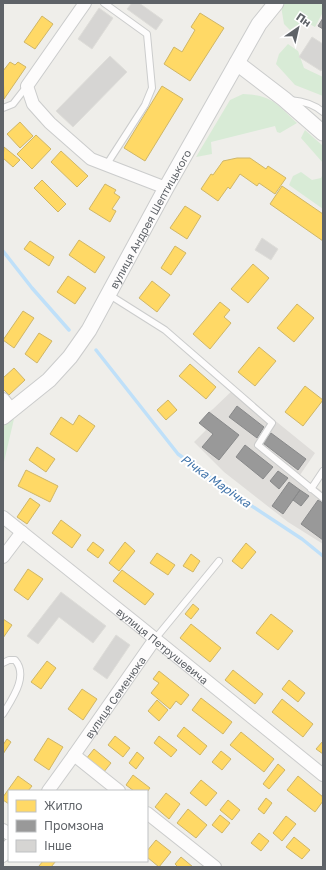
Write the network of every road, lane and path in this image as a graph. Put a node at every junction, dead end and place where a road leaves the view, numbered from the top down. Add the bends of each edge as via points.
1 (86, 3) edge
2 (104, 3) edge
3 (276, 3) edge
4 (238, 63) junction
5 (27, 86) junction
6 (284, 99) junction
7 (3, 108) edge
8 (323, 112) edge
9 (323, 133) edge
10 (107, 164) junction
11 (166, 188) junction
12 (108, 294) junction
13 (6, 408) edge
14 (323, 471) edge
15 (311, 489) junction
16 (323, 498) edge
17 (3, 517) edge
18 (22, 532) junction
19 (3, 558) edge
20 (219, 561) dead end
21 (155, 639) junction
22 (3, 663) edge
23 (3, 714) edge
24 (74, 755) junction
25 (323, 775) edge
26 (49, 790) edge
27 (118, 790) edge
28 (148, 814) edge
29 (8, 847) edge
30 (3, 856) edge
31 (215, 867) edge

1 - 5 street
2 - 10 lane via 147,34 152,88 146,105
3 - 4 street, вулиця Андрея Шептицького via 259,24
4 - 6 street
4 - 11 street, вулиця Андрея Шептицького
5 - 7 lane via 13,104
5 - 10 street via 33,104 50,123 91,159
6 - 8 lane via 316,106
6 - 9 street
10 - 11 street
11 - 12 street, вулиця Андрея Шептицького
12 - 13 street, вулиця Андрея Шептицького via 89,330 70,358 49,380
12 - 15 lane via 165,330 272,423 258,446
14 - 15 lane
15 - 16 lane
17 - 18 street, вулиця Петрушевича
18 - 19 street
18 - 21 street, вулиця Петрушевича
20 - 21 lane
21 - 24 street, вулиця Семенюка
21 - 25 street, вулиця Петрушевича
22 - 23 lane via 15,660 19,665 20,682
24 - 26 street, вулиця Семенюка
24 - 27 street
28 - 31 street
29 - 30 street

